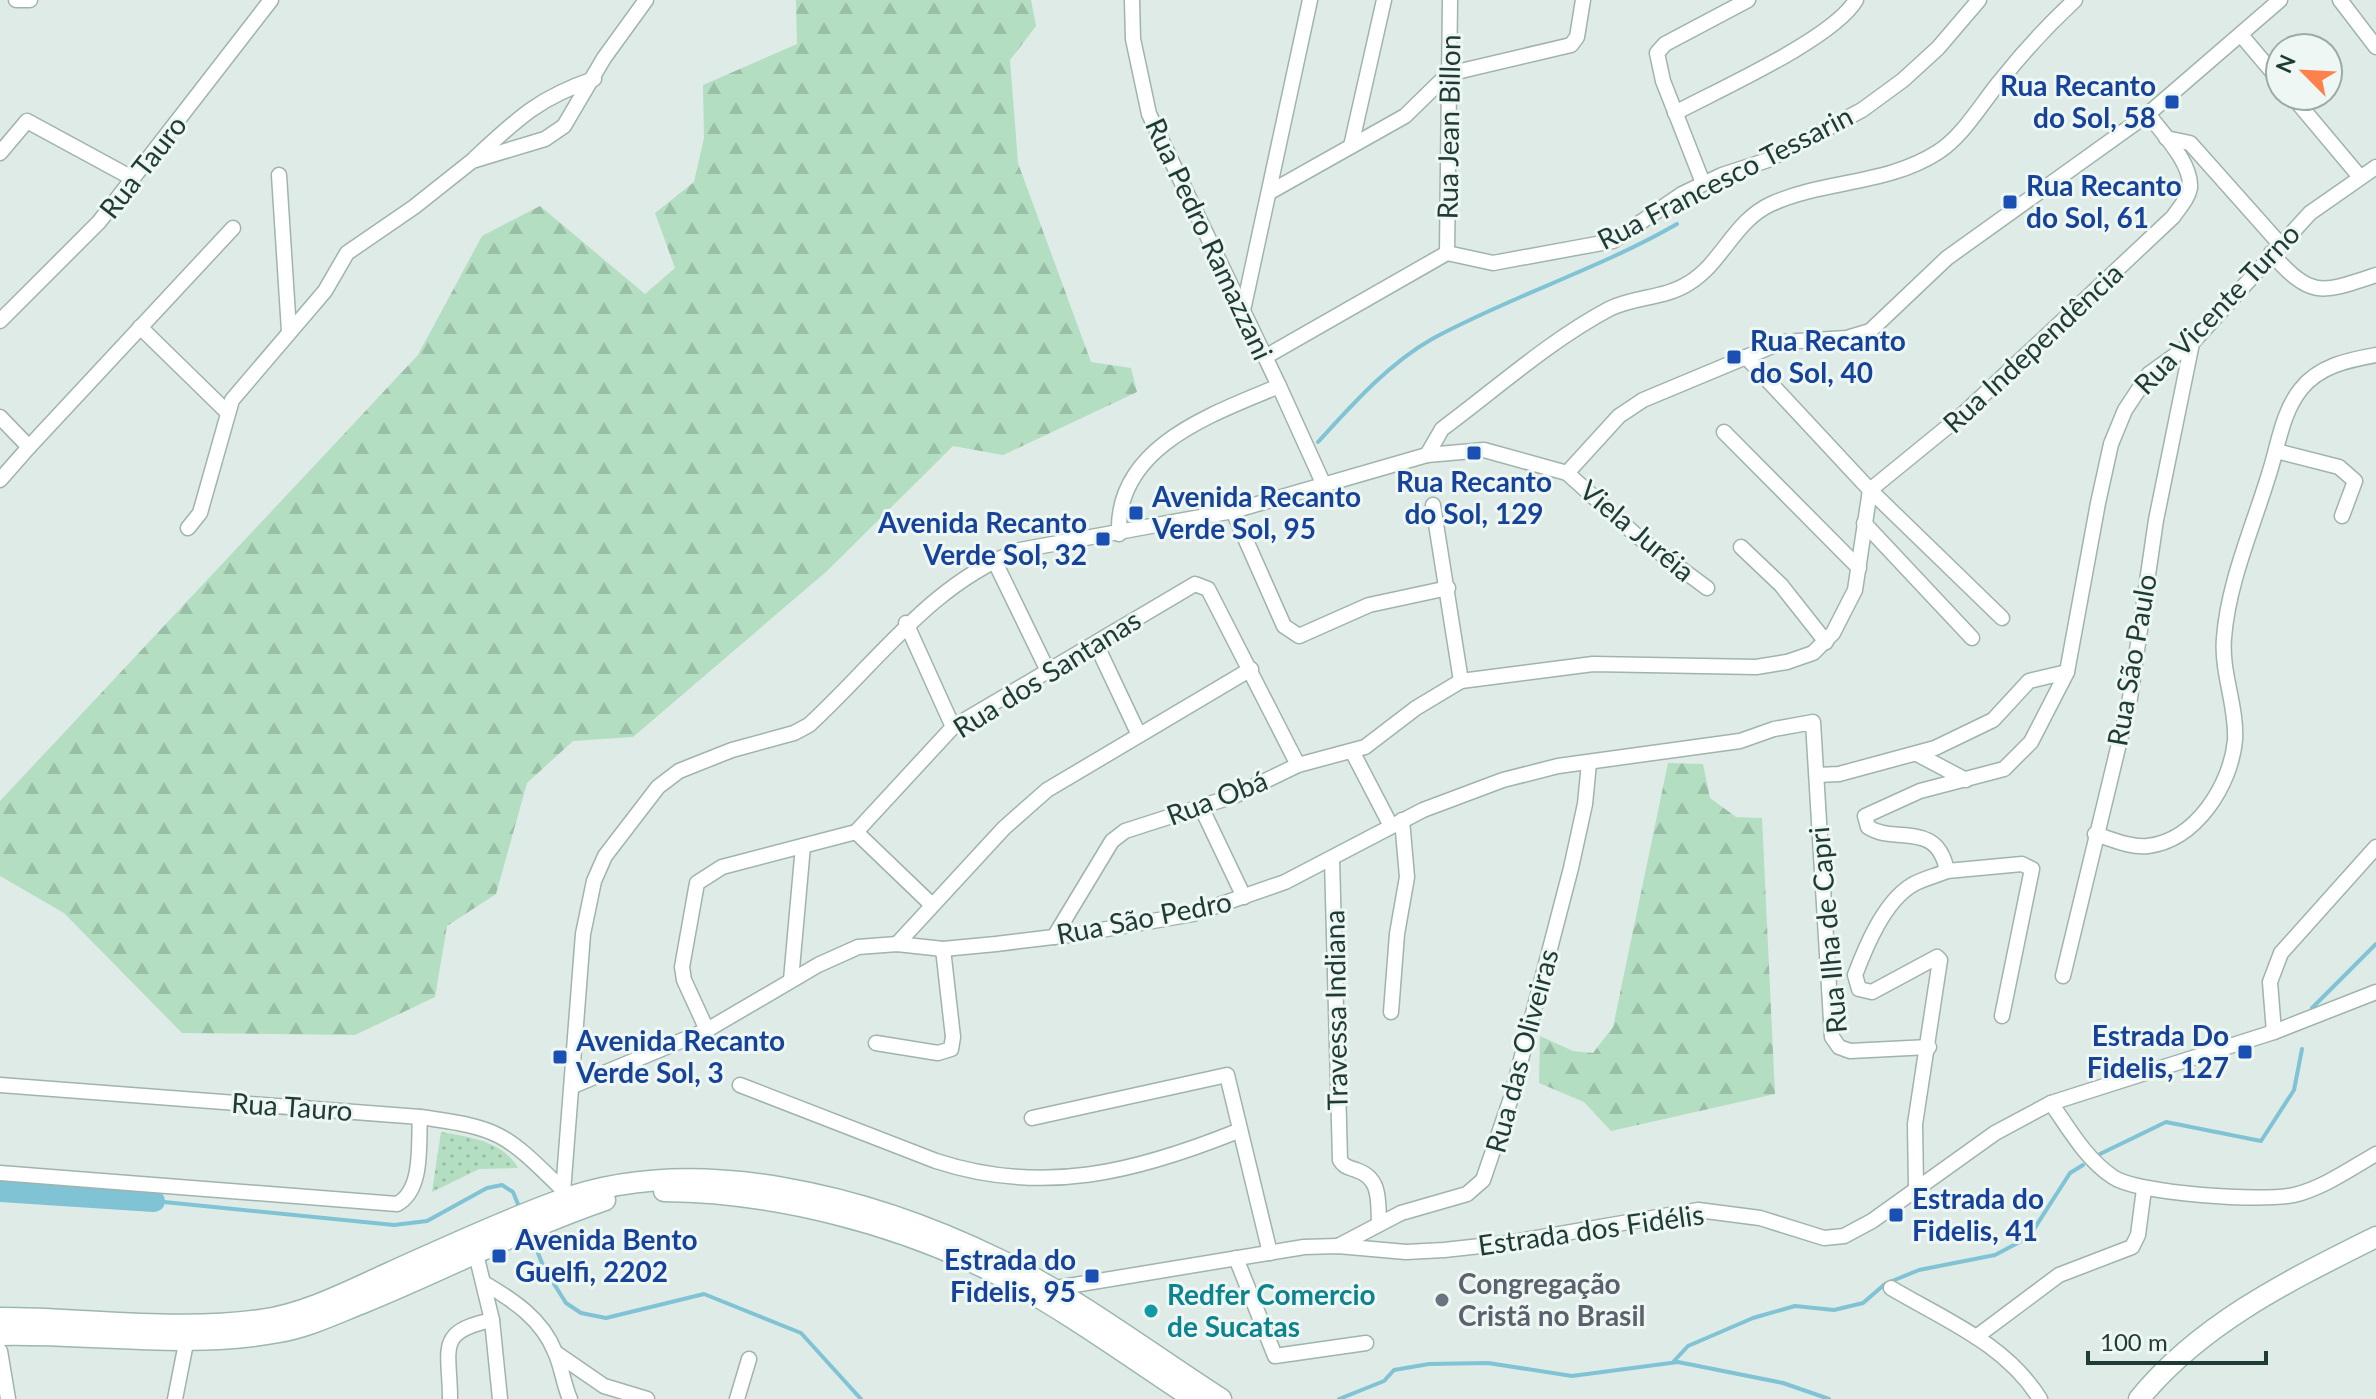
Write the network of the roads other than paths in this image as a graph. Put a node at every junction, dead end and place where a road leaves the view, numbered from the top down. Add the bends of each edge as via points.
1 (16, 0) edge
2 (30, 0) edge
3 (271, 0) edge
4 (646, 0) edge
5 (1131, 0) edge
6 (1310, 0) edge
7 (1384, 0) edge
8 (1450, 0) edge
9 (1583, 0) edge
10 (1748, 0) edge
11 (1856, 0) edge
12 (1979, 0) edge
13 (2075, 0) edge
14 (2280, 0) edge
15 (2340, 0) edge
16 (2241, 35) junction
17 (2376, 47) edge
18 (2264, 62) edge
19 (1448, 74) junction
20 (594, 79) junction
21 (2305, 112) edge
22 (1675, 113) junction
23 (2148, 114) junction
24 (2166, 138) junction
25 (1351, 146) junction
26 (0, 153) edge
27 (472, 161) junction
28 (2376, 167) edge
29 (279, 175) dead end
30 (2360, 177) junction
31 (132, 178) junction
32 (1703, 183) junction
33 (1270, 192) junction
34 (233, 228) dead end
35 (2275, 248) junction
36 (1447, 253) junction
37 (2376, 275) edge
38 (1244, 306) junction
39 (0, 321) edge
40 (140, 327) junction
41 (289, 331) junction
42 (2192, 343) junction
43 (2372, 355) edge
44 (1265, 357) junction
45 (1746, 357) junction
46 (1279, 386) junction
47 (227, 412) junction
48 (0, 417) edge
49 (1724, 432) dead end
50 (29, 447) junction
51 (2276, 451) junction
52 (1427, 455) junction
53 (1567, 473) junction
54 (0, 480) edge
55 (1323, 483) junction
56 (1870, 490) junction
57 (1433, 505) dead end
58 (1233, 511) junction
59 (2342, 516) dead end
60 (1864, 523) junction
61 (188, 528) dead end
62 (1119, 534) junction
63 (1741, 547) dead end
64 (994, 560) junction
65 (1859, 568) junction
66 (1448, 588) junction
67 (1707, 588) dead end
68 (2002, 618) dead end
69 (906, 623) junction
70 (1972, 638) dead end
71 (1826, 642) junction
72 (1096, 644) junction
73 (1047, 669) junction
74 (1251, 669) junction
75 (2067, 672) junction
76 (1461, 681) junction
77 (1813, 722) joint
78 (953, 727) junction
79 (1139, 735) junction
80 (1353, 753) junction
81 (1917, 754) junction
82 (1589, 763) junction
83 (1298, 765) junction
84 (1818, 775) junction
85 (1966, 780) junction
86 (1202, 809) junction
87 (1396, 823) junction
88 (856, 832) junction
89 (2095, 834) junction
90 (803, 846) junction
91 (2376, 847) edge
92 (1332, 859) junction
93 (1947, 871) junction
94 (1244, 897) junction
95 (932, 905) junction
96 (1054, 937) junction
97 (897, 944) junction
98 (943, 949) junction
99 (2063, 976) dead end
100 (791, 980) junction
101 (2376, 992) edge
102 (1391, 1012) dead end
103 (2002, 1016) dead end
104 (707, 1030) junction
105 (2274, 1032) junction
106 (876, 1043) dead end
107 (1929, 1047) junction
108 (0, 1085) edge
109 (740, 1085) dead end
110 (573, 1086) junction
111 (2051, 1103) junction
112 (420, 1117) junction
113 (1032, 1118) dead end
114 (1238, 1131) junction
115 (2376, 1154) edge
116 (0, 1173) edge
117 (1916, 1187) junction
118 (2144, 1189) junction
119 (562, 1201) junction
120 (1379, 1223) junction
121 (2376, 1237) edge
122 (474, 1245) junction
123 (1338, 1246) junction
124 (1270, 1253) junction
125 (1236, 1258) junction
126 (484, 1283) junction
127 (1891, 1288) dead end
128 (1046, 1294) junction
129 (0, 1318) edge
130 (492, 1320) junction
131 (188, 1334) junction
132 (0, 1335) edge
133 (1976, 1337) junction
134 (1366, 1343) dead end
135 (0, 1351) edge
136 (556, 1353) junction
137 (749, 1359) dead end
138 (8, 1399) edge
139 (175, 1399) edge
140 (450, 1399) edge
141 (500, 1399) edge
142 (570, 1399) edge
143 (647, 1399) edge
144 (737, 1399) edge
145 (1194, 1399) edge
146 (1221, 1399) edge
147 (2040, 1399) edge
148 (2139, 1399) edge

1 - 2 street
3 - 31 street, Rua Tauro
4 - 20 street
5 - 38 street, Rua Pedro Ramazzani via 1133,39 1149,114
6 - 33 street
7 - 25 street
8 - 19 street, Rua Jean Billon
9 - 19 street via 1571,45
10 - 22 street via 1657,53
11 - 22 street via 1840,20 1815,36
12 - 32 street, Rua Francesco Tessarin via 1938,48 1862,110 1768,160
13 - 52 street via 1939,151 1908,167 1789,198 1757,212 1691,282 1662,296 1619,305 1589,322 1442,429
14 - 16 street
15 - 17 street
16 - 18 street
16 - 23 street
19 - 25 street via 1405,116
19 - 36 street, Rua Jean Billon
20 - 27 street via 532,106
20 - 27 street via 573,117 555,134
21 - 30 street
22 - 32 street
23 - 24 street, Rua Independência
23 - 45 street via 1947,258 1870,331 1847,338 1795,339
24 - 35 street via 2190,143
24 - 56 street, Rua Independência via 2188,174 2190,188 2173,217 1962,415
25 - 33 street
26 - 31 street via 27,121
27 - 41 street via 347,253 325,291
28 - 30 street, Rua Vicente Turno
29 - 41 street
30 - 35 street, Rua Vicente Turno via 2310,213
31 - 39 street, Rua Tauro via 99,222
32 - 36 street, Rua Francesco Tessarin via 1629,233 1597,246 1493,263
33 - 38 street
34 - 40 street
35 - 37 street via 2305,287 2349,284
35 - 42 street, Rua Vicente Turno
36 - 44 street
38 - 44 street, Rua Pedro Ramazzani
40 - 47 street
40 - 50 street
41 - 47 street
42 - 75 street, Rua Vicente Turno via 2149,374 2118,426
42 - 89 street, Rua São Paulo via 2156,520 2130,698
43 - 51 street via 2337,363 2300,389
44 - 46 street, Rua Pedro Ramazzani
45 - 53 street via 1643,400 1619,416
45 - 56 street
46 - 55 street
46 - 62 street, Rua Pedro Ramazzani via 1200,421 1155,450 1136,471 1121,503
47 - 61 street via 200,513
48 - 50 street
49 - 65 street
50 - 54 street
51 - 59 street via 2347,471 2355,481
51 - 89 street via 2224,633 2235,739 2220,789 2196,822 2173,838 2148,846
52 - 53 street via 1484,450
52 - 55 street
53 - 67 street, Viela Juréia via 1637,536
55 - 58 street
56 - 60 street
56 - 68 street
57 - 66 street
58 - 62 street
58 - 66 street via 1284,626 1293,635 1369,605
60 - 65 street
60 - 70 street
62 - 64 street via 1020,550
63 - 71 street via 1781,585
64 - 69 street
64 - 73 street
65 - 71 street via 1845,616
66 - 76 street
69 - 78 street
69 - 110 street via 809,725 679,771 628,823 605,856 587,907
71 - 76 street via 1813,653 1756,667 1593,664
72 - 73 street, Rua dos Santanas
72 - 74 street, Rua dos Santanas via 1195,584 1208,589
72 - 79 street
73 - 78 street, Rua dos Santanas
74 - 79 street
74 - 83 street
75 - 81 street via 2029,681 1993,720
75 - 85 street, Rua Vicente Turno via 2047,715 2017,759 1986,777
76 - 80 street
77 - 82 street, Rua São Pedro via 1740,741
77 - 84 street, Rua Ilha de Capri
78 - 88 street, Rua dos Santanas
79 - 95 street via 1031,804
80 - 83 street, Rua Obá
80 - 87 street
81 - 84 street
81 - 85 street
82 - 87 street, Rua São Pedro via 1503,780
82 - 120 street, Rua das Oliveiras via 1573,857 1491,1165 1467,1194
83 - 86 street, Rua Obá
84 - 107 street, Rua Ilha de Capri via 1822,917 1834,1043 1850,1051
85 - 93 street, Rua Vicente Turno via 1920,791 1865,816 1874,832 1920,836 1941,855
86 - 94 street
86 - 96 street, Rua Obá via 1125,831 1112,841
87 - 92 street, Rua São Pedro
87 - 102 street via 1407,877
88 - 90 street
88 - 95 street
89 - 99 street, Rua São Paulo
90 - 100 street
90 - 104 street via 722,867 697,883 682,967
91 - 105 street via 2281,953 2270,982
92 - 94 street, Rua São Pedro
92 - 120 street, Travessa Indiana via 1340,1160 1375,1183
93 - 103 street via 2022,864 2032,869
93 - 107 street via 1900,895 1855,975 1859,989 1872,992 1926,960 1939,958
94 - 96 street, Rua São Pedro via 1193,914
95 - 97 street
96 - 98 street, Rua São Pedro
97 - 98 street, Rua São Pedro
97 - 100 street, Rua São Pedro via 858,947
98 - 106 street via 951,1049 938,1053
100 - 104 street, Rua São Pedro
101 - 105 street, Estrada dos Fidélis
104 - 110 street, Rua São Pedro
105 - 111 street, Estrada dos Fidélis
107 - 117 street via 1915,1124
108 - 112 street, Rua Tauro
109 - 114 street via 936,1161 1024,1180 1104,1174
110 - 119 street
111 - 117 street, Estrada dos Fidélis via 1995,1133
111 - 118 street via 2091,1159 2112,1177
112 - 116 street via 416,1177 409,1195 397,1204
112 - 119 street, Rua Tauro via 498,1132
113 - 114 street via 1227,1075
114 - 124 street
115 - 118 street via 2289,1196
117 - 123 street, Estrada dos Fidélis via 1862,1228 1834,1239 1760,1218 1698,1210 1444,1250
118 - 133 street via 2132,1247 2059,1275
119 - 122 main road
119 - 128 main road via 665,1191 724,1194 829,1214 884,1229
120 - 123 street, Rua das Oliveiras
121 - 148 main road via 2223,1321 2161,1372
122 - 126 street
122 - 131 main road via 301,1326 279,1332
123 - 124 street, Estrada dos Fidélis
124 - 125 street, Estrada dos Fidélis
125 - 128 street, Estrada dos Fidélis
125 - 134 street via 1275,1356
126 - 130 street
126 - 136 street via 525,1310
127 - 133 street
128 - 145 main road
128 - 146 main road
129 - 131 main road
130 - 140 street via 454,1333
130 - 141 street
131 - 132 main road
131 - 139 street
133 - 147 street via 2014,1364
135 - 138 street
136 - 142 street
136 - 143 street via 604,1386
137 - 144 street

